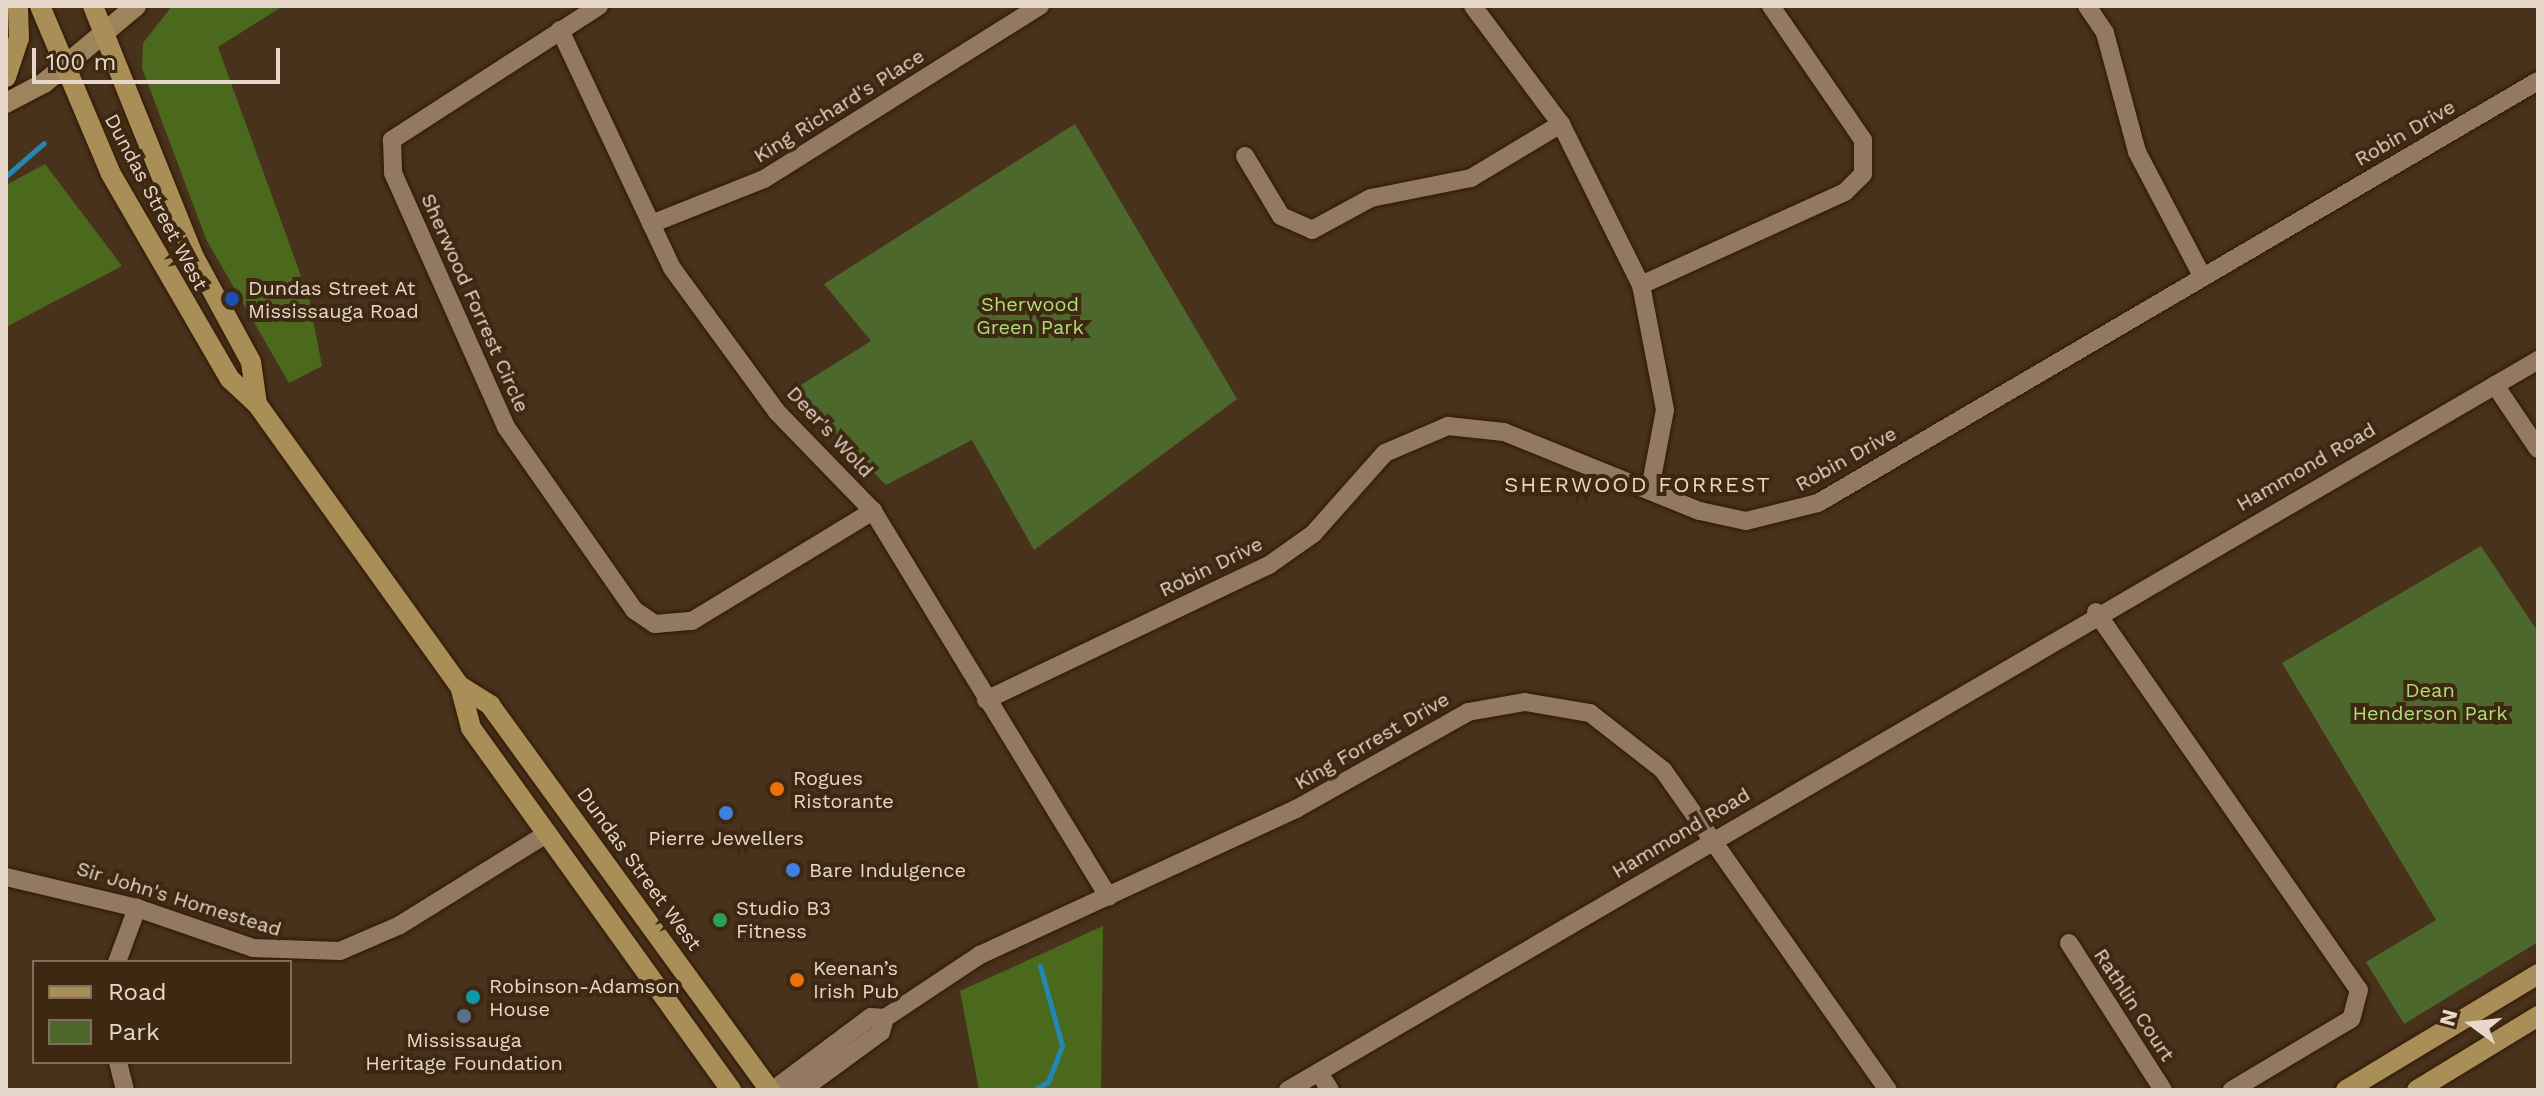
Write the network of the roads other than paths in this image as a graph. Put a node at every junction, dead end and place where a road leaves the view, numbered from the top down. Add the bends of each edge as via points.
1 (18, 6) edge
2 (40, 6) edge
3 (93, 6) edge
4 (136, 6) edge
5 (599, 6) edge
6 (1040, 6) edge
7 (1473, 6) edge
8 (1771, 6) edge
9 (2087, 6) edge
10 (560, 30) junction
11 (104, 34) junction
12 (64, 67) junction
13 (6, 77) edge
14 (2538, 81) edge
15 (6, 103) edge
16 (1561, 124) junction
17 (1245, 156) dead end
18 (651, 224) junction
19 (2202, 276) junction
20 (1641, 285) junction
21 (2538, 360) edge
22 (2495, 385) junction
23 (257, 404) junction
24 (2538, 449) edge
25 (1650, 489) junction
26 (873, 511) junction
27 (2096, 612) junction
28 (460, 686) junction
29 (986, 700) junction
30 (548, 833) junction
31 (1715, 839) junction
32 (6, 877) edge
33 (1109, 897) junction
34 (137, 908) junction
35 (2069, 943) dead end
36 (118, 960) edge
37 (2538, 974) edge
38 (2538, 1016) edge
39 (118, 1064) edge
40 (1319, 1073) junction
41 (125, 1090) edge
42 (731, 1090) edge
43 (773, 1090) edge
44 (1288, 1090) edge
45 (1330, 1090) edge
46 (1888, 1090) edge
47 (2163, 1090) edge
48 (2232, 1090) edge
49 (2346, 1090) edge
50 (2417, 1090) edge

1 - 13 main road via 19,38
2 - 12 main road, Dundas Street West
3 - 11 main road, Dundas Street West
4 - 11 main road
5 - 10 street, Sherwood Forrest Circle
6 - 18 street, King Richard's Place via 764,179
7 - 16 street
8 - 20 street via 1863,140 1863,174 1845,192
9 - 19 street via 2105,33 2137,152
10 - 18 street, Deer's Wold
10 - 26 street, Sherwood Forrest Circle via 392,140 393,173 506,427 634,610 655,624 692,621
11 - 12 main road
11 - 23 main road, Dundas Street West via 194,257 251,362
12 - 15 main road
12 - 23 main road, Dundas Street West via 174,290 230,379
14 - 19 street, Robin Drive
16 - 17 street via 1471,178 1371,198 1312,230 1281,216
16 - 20 street
18 - 26 street, Deer's Wold via 672,268 742,366
19 - 25 street, Robin Drive via 1818,503 1746,521
20 - 25 street via 1665,410
21 - 22 street, Hammond Road
22 - 24 street
22 - 27 street, Hammond Road
23 - 28 main road, Dundas Street West
25 - 29 street, Robin Drive via 1504,432 1433,429 1385,453 1313,534 1269,565
26 - 29 street, Deer's Wold
27 - 31 street, Hammond Road
27 - 48 street via 2359,990 2351,1019
28 - 30 main road, Dundas Street West via 471,728
28 - 43 main road, Dundas Street West via 490,705
29 - 33 street, Deer's Wold
30 - 34 street, Sir John's Homestead via 400,925 340,951 253,948
30 - 42 main road, Dundas Street West
31 - 33 street, King Forrest Drive via 1663,770 1601,720 1558,704 1496,704 1468,712 1296,809
31 - 40 street, Hammond Road
31 - 46 street, King Forrest Drive
32 - 34 street, Sir John's Homestead
33 - 43 street, King Forrest Drive via 980,955 885,1018 871,1017
34 - 36 street
35 - 47 street, Rathlin Court
37 - 49 main road
38 - 50 main road
39 - 41 street
40 - 44 street, Hammond Road
40 - 45 street

